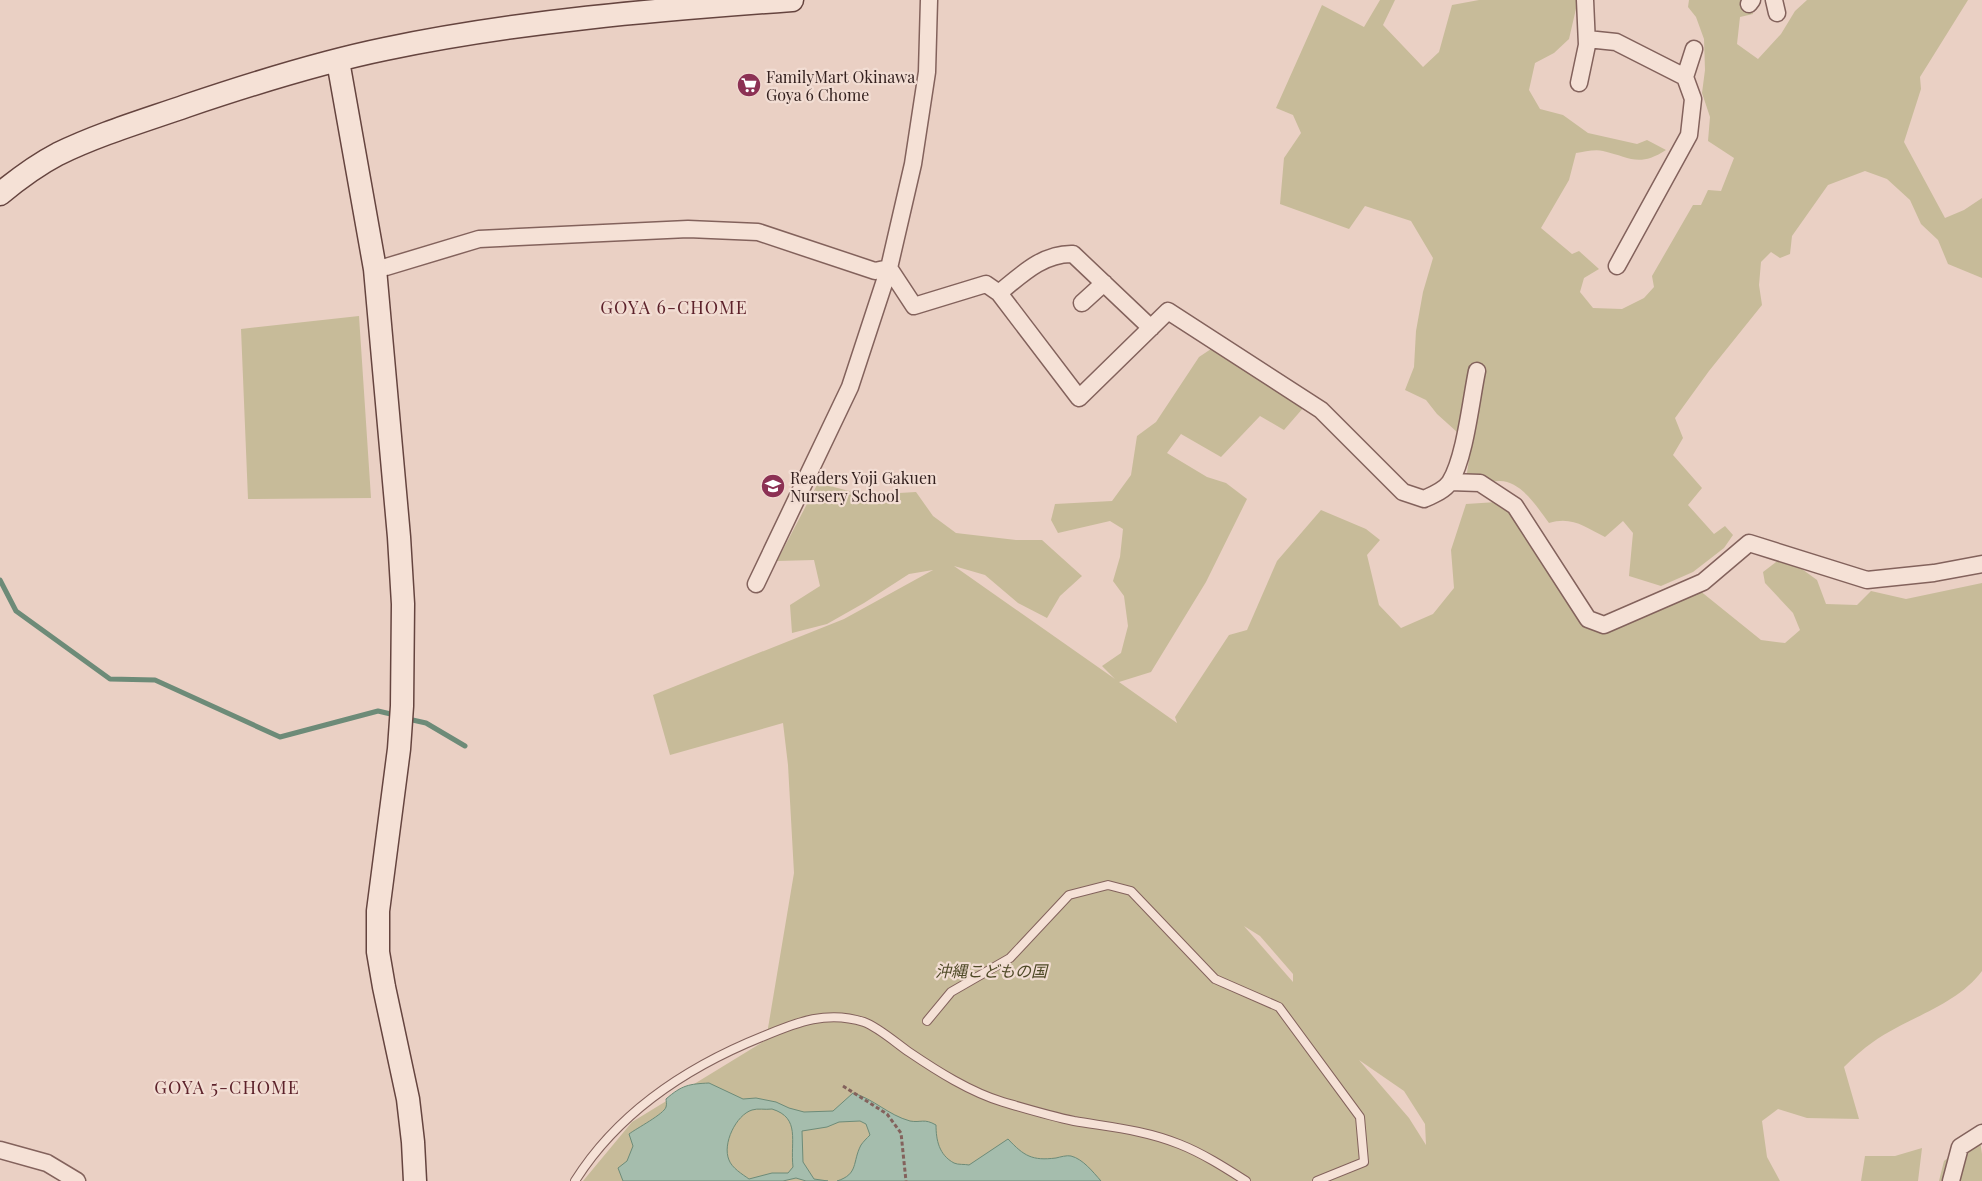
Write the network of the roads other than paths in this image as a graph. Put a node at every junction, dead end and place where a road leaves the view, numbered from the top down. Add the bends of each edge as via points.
1 (792, 0) edge
2 (929, 0) edge
3 (1585, 0) edge
4 (1587, 39) junction
5 (1694, 50) dead end
6 (338, 61) junction
7 (1685, 78) junction
8 (1579, 83) dead end
9 (0, 194) edge
10 (1617, 266) dead end
11 (889, 268) junction
12 (375, 269) junction
13 (1104, 283) junction
14 (999, 293) junction
15 (1082, 302) dead end
16 (1151, 328) junction
17 (1477, 371) dead end
18 (1450, 482) junction
19 (1982, 564) edge
20 (756, 584) dead end
21 (927, 1021) dead end
22 (1982, 1133) edge
23 (0, 1150) edge
24 (77, 1181) edge
25 (415, 1181) edge
26 (575, 1181) edge
27 (1246, 1181) edge
28 (1317, 1181) edge
29 (1951, 1181) edge

1 - 6 street via 607,14 394,48
2 - 11 street via 927,72 913,164
3 - 4 street
4 - 7 street via 1616,42
4 - 8 street
5 - 7 street
6 - 9 street via 247,85 112,131 57,155 26,173
6 - 12 street
7 - 10 street via 1693,99 1689,135
11 - 12 street via 875,271 758,232 688,229 479,239
11 - 14 street via 914,306 986,284
11 - 20 street via 850,387
12 - 25 street via 403,604 399,749 378,911 378,952 408,1100
13 - 14 street via 1073,254 1060,253 1037,263
13 - 15 street
13 - 16 street
14 - 16 street via 1079,398
16 - 18 street via 1168,312 1320,410 1403,492 1424,499 1438,493
17 - 18 street via 1460,456
18 - 19 street via 1480,483 1515,506 1588,619 1604,625 1703,582 1749,544 1867,580 1934,574
21 - 28 lane via 951,992 1010,958 1070,894 1108,884 1131,891 1215,979 1279,1008 1360,1117 1364,1162
22 - 29 street via 1960,1147
23 - 24 street via 47,1163
26 - 27 lane via 607,1138 679,1078 728,1050 789,1026 830,1016 867,1023 983,1096 1043,1114 1144,1132 1179,1144

